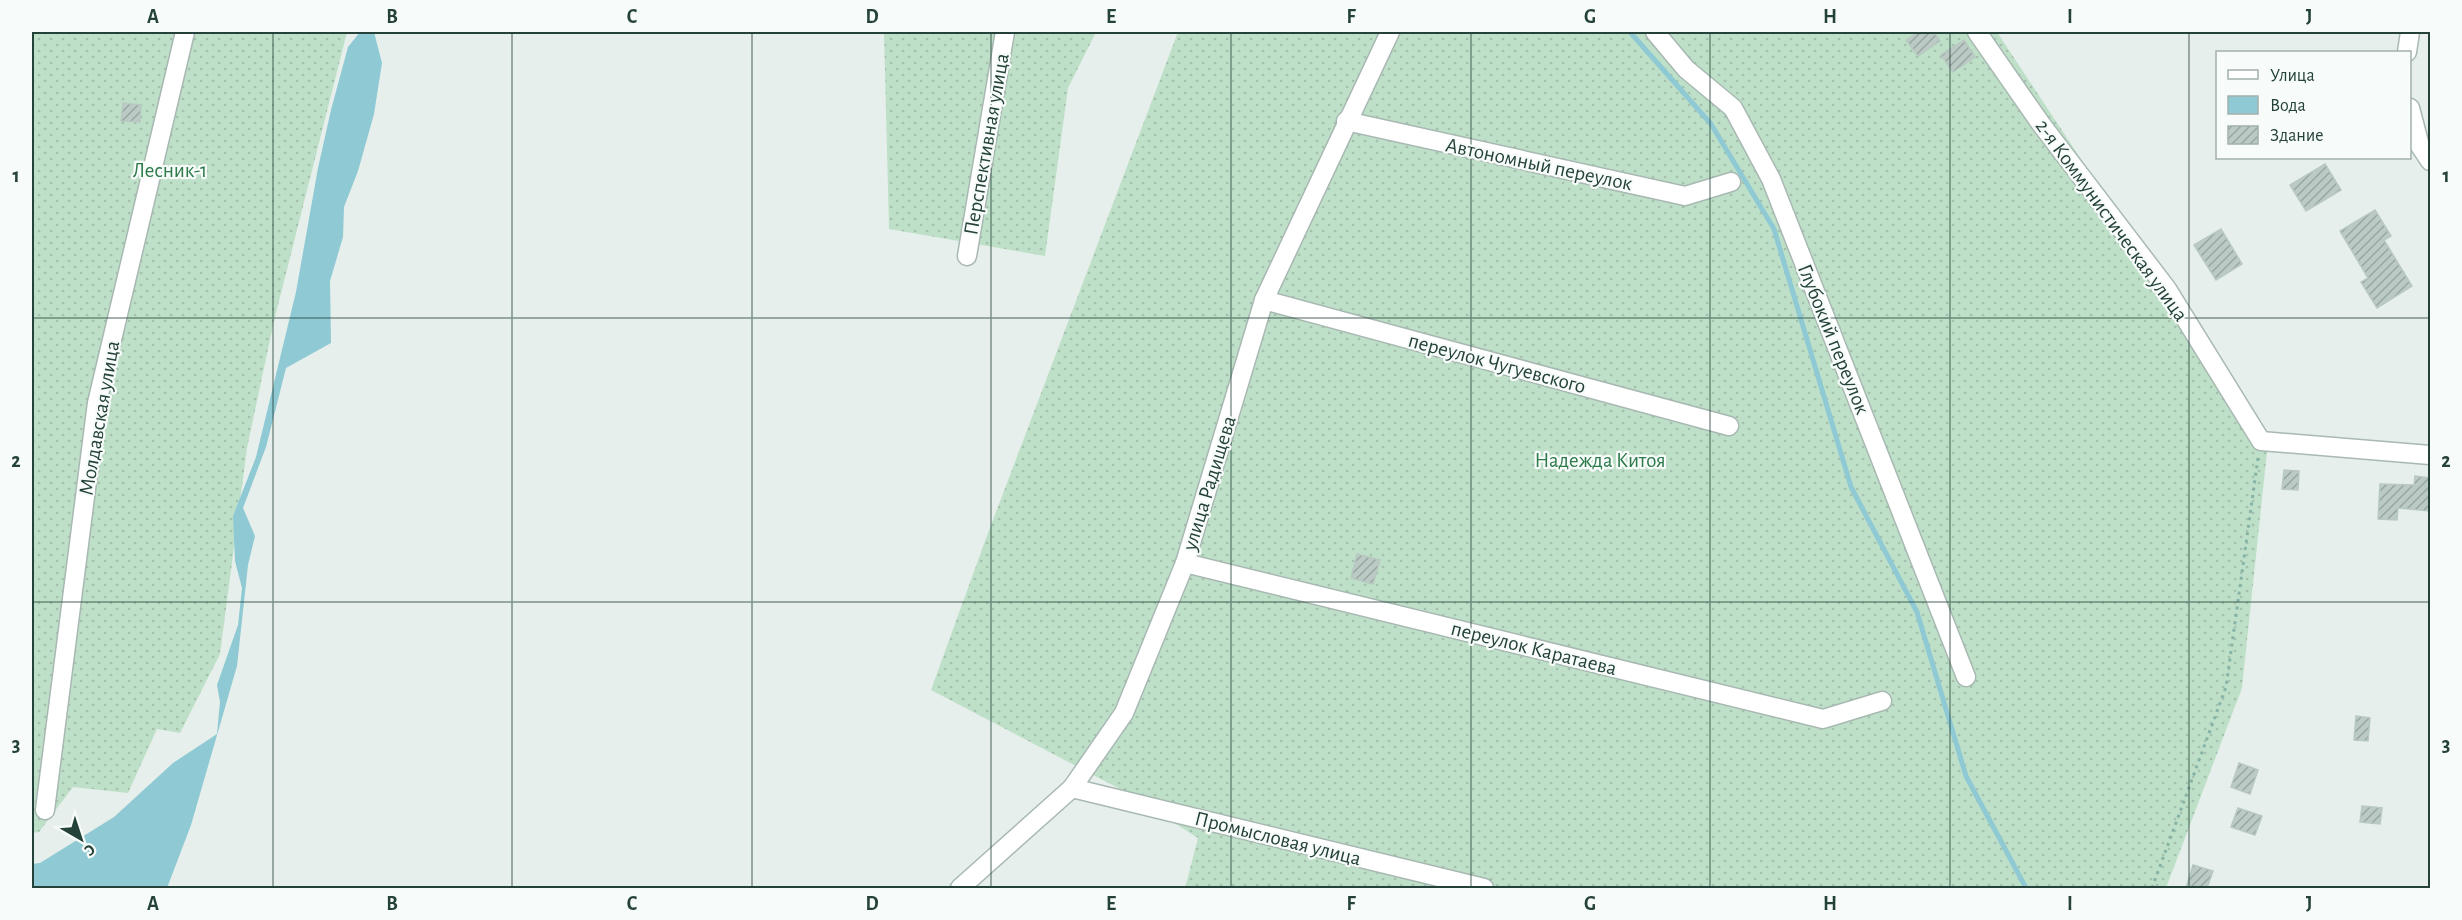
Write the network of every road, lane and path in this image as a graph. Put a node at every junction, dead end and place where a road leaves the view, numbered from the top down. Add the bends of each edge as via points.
1 (184, 32) edge
2 (1005, 32) edge
3 (1390, 32) edge
4 (1655, 32) edge
5 (1977, 32) edge
6 (2410, 32) edge
7 (2407, 51) edge
8 (2411, 115) edge
9 (1346, 121) junction
10 (2430, 161) edge
11 (1731, 182) dead end
12 (967, 256) dead end
13 (1264, 300) junction
14 (1729, 426) dead end
15 (2261, 441) junction
16 (2429, 452) edge
17 (1185, 563) junction
18 (1966, 677) dead end
19 (1882, 702) dead end
20 (1072, 788) junction
21 (45, 810) dead end
22 (960, 888) edge
23 (1484, 888) edge
24 (2152, 888) edge

1 - 21 street, Молдавская улица via 97,403
2 - 12 street, Перспективная улица
3 - 9 street, улица Радищева
4 - 18 street, Глубокий переулок via 1686,69 1733,108 1771,179
5 - 15 street, 2-я Коммунистическая улица via 2041,124 2167,289
6 - 7 street
8 - 10 street via 2420,146
9 - 11 street, Автономный переулок via 1685,196
9 - 13 street, улица Радищева
13 - 14 street, переулок Чугуевского
13 - 17 street, улица Радищева
15 - 16 street
15 - 24 path via 2226,687
17 - 19 street, переулок Каратаева via 1823,719
17 - 20 street, улица Радищева via 1124,713
20 - 22 street, улица Радищева
20 - 23 street, Промысловая улица

